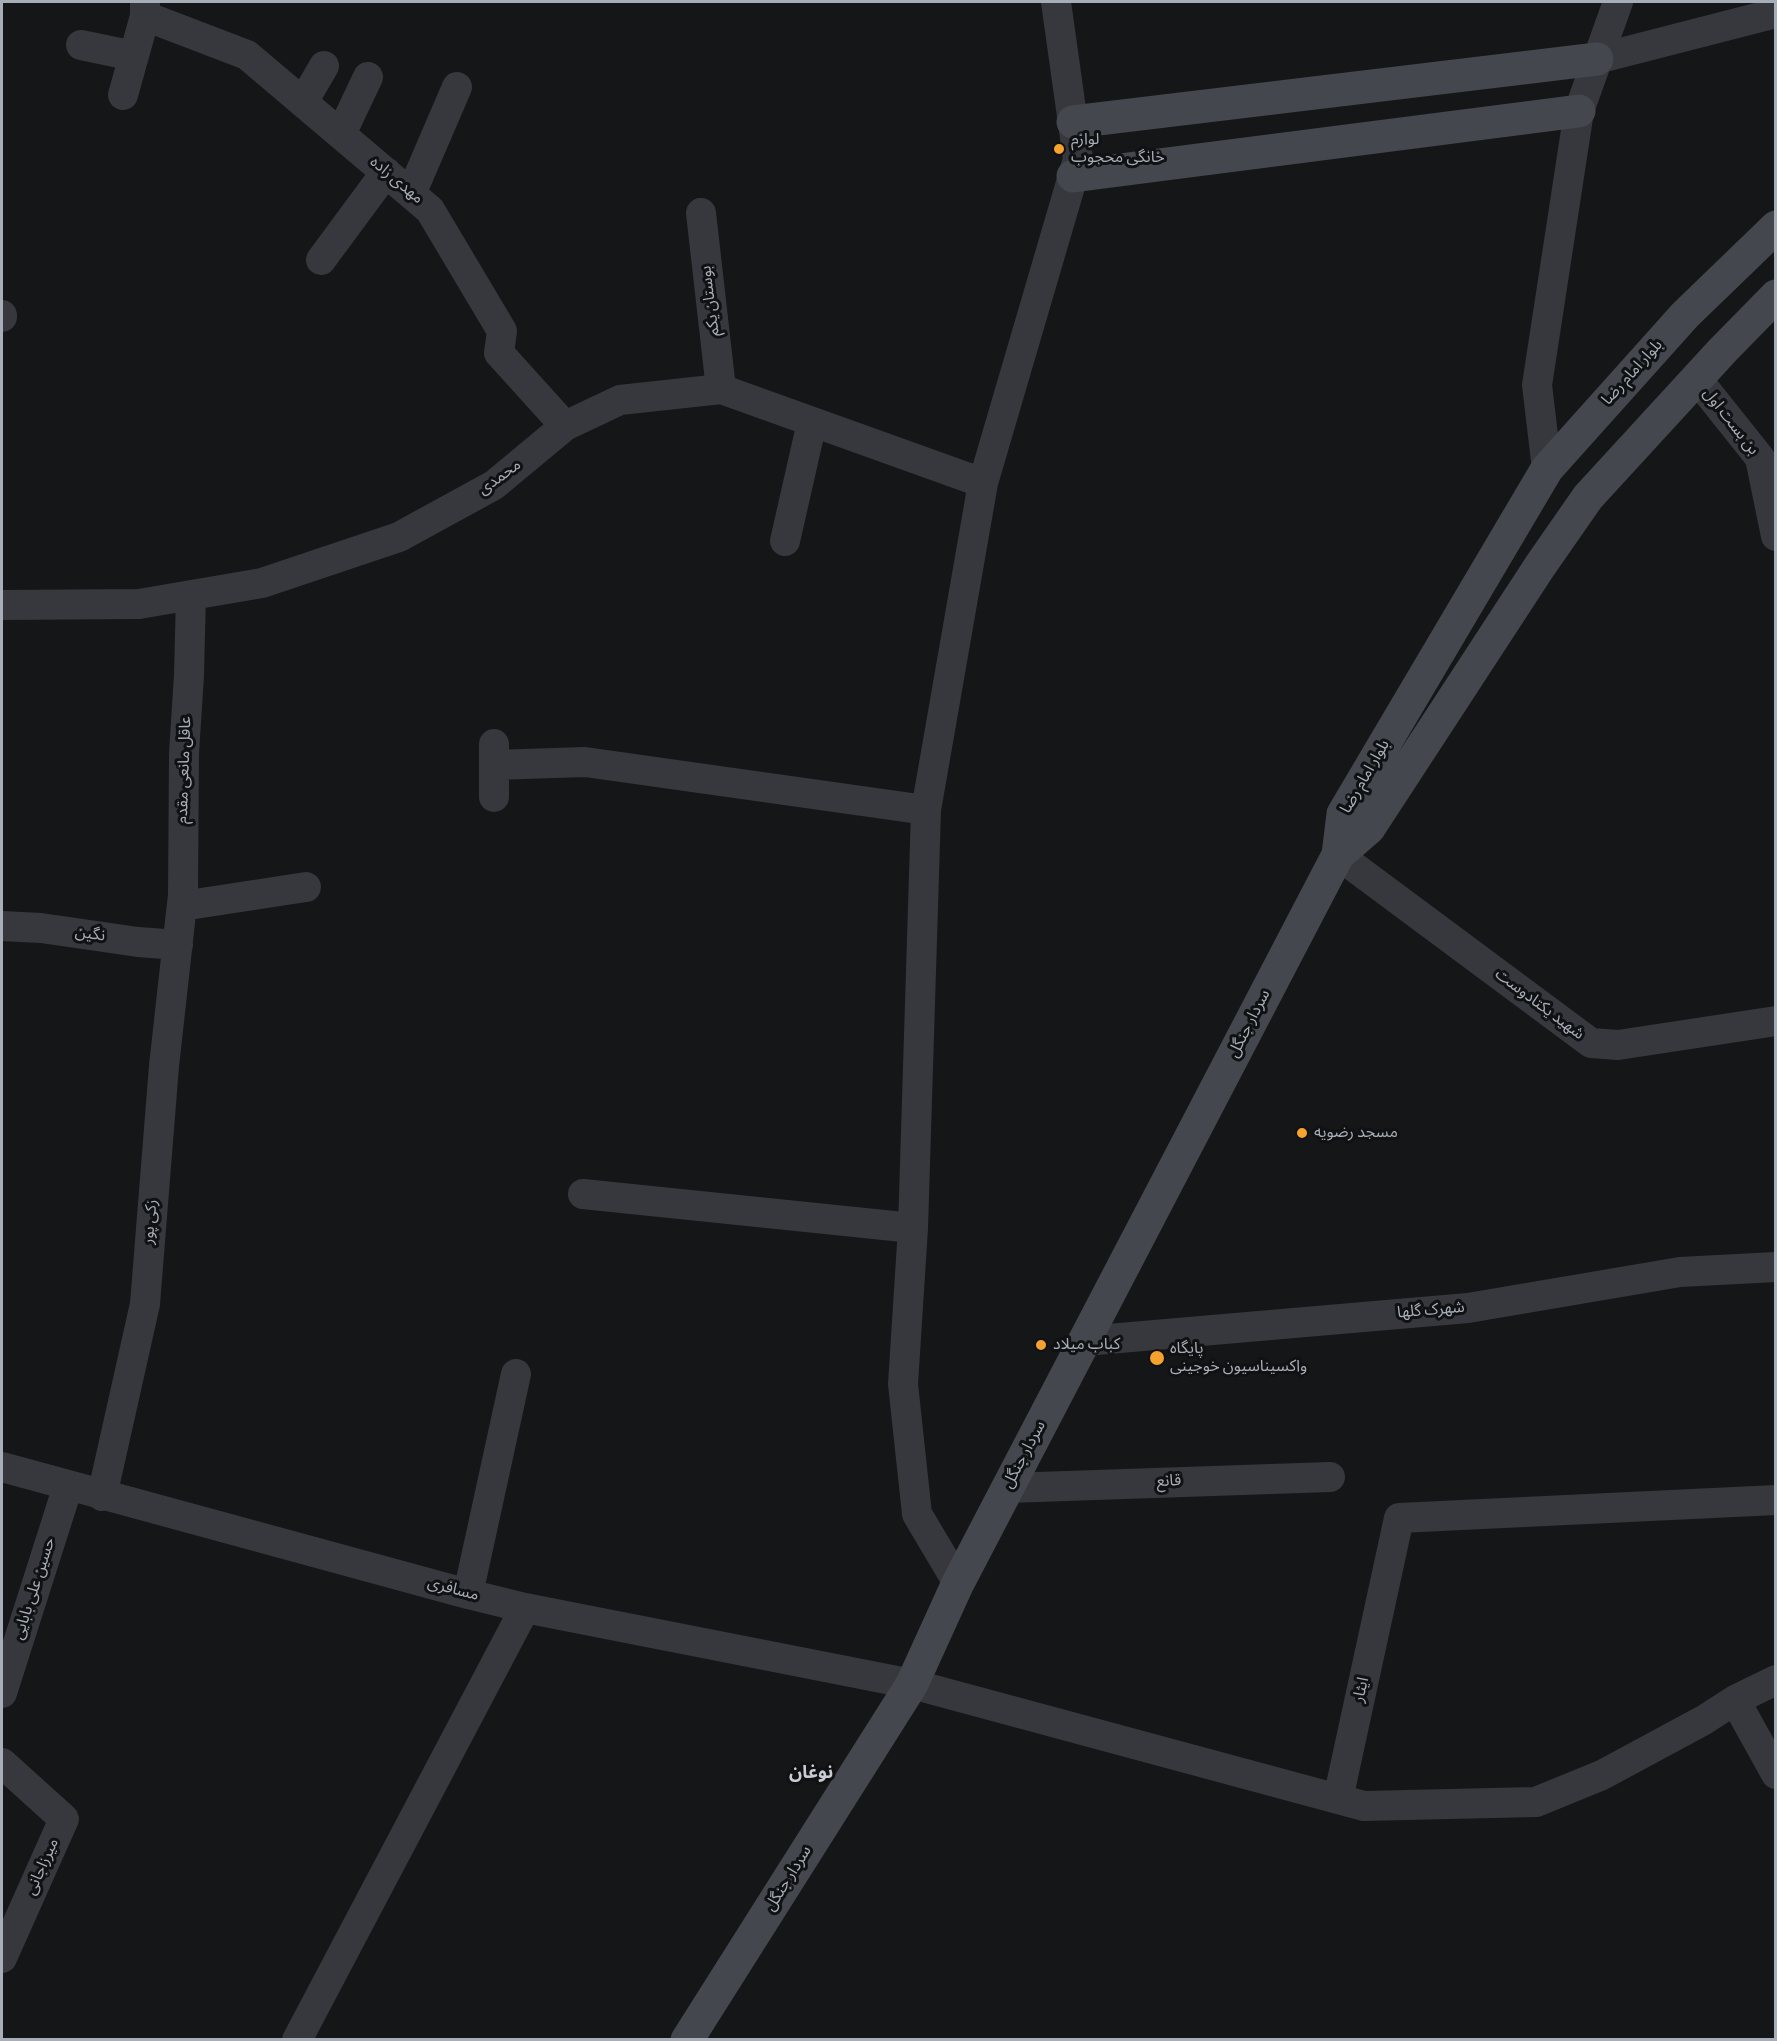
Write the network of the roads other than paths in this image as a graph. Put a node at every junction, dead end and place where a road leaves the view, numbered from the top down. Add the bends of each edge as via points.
1 (1056, 2) edge
2 (1618, 2) edge
3 (145, 9) edge
4 (1776, 14) edge
5 (81, 45) dead end
6 (134, 56) junction
7 (1597, 59) junction
8 (324, 66) dead end
9 (368, 76) dead end
10 (457, 87) dead end
11 (123, 95) dead end
12 (303, 102) junction
13 (1579, 111) junction
14 (1073, 122) junction
15 (341, 134) junction
16 (386, 172) junction
17 (1073, 176) junction
18 (411, 194) junction
19 (700, 213) dead end
20 (1776, 227) edge
21 (321, 260) dead end
22 (1776, 296) edge
23 (1659, 345) junction
24 (1697, 379) junction
25 (721, 389) junction
26 (812, 422) junction
27 (566, 426) junction
28 (1547, 469) junction
29 (983, 483) junction
30 (1588, 497) junction
31 (1776, 536) edge
32 (785, 541) dead end
33 (191, 595) junction
34 (2, 605) edge
35 (494, 797) dead end
36 (926, 810) junction
37 (1338, 855) junction
38 (306, 887) dead end
39 (182, 906) junction
40 (2, 926) edge
41 (178, 945) junction
42 (1776, 1021) edge
43 (583, 1194) dead end
44 (913, 1228) junction
45 (1776, 1268) edge
46 (1085, 1341) junction
47 (516, 1374) dead end
48 (2, 1467) edge
49 (1330, 1477) dead end
50 (68, 1486) junction
51 (1008, 1488) junction
52 (102, 1496) junction
53 (1776, 1500) edge
54 (958, 1583) junction
55 (468, 1594) junction
56 (525, 1608) junction
57 (1776, 1680) edge
58 (912, 1684) junction
59 (2, 1693) edge
60 (1735, 1700) junction
61 (2, 1763) edge
62 (1776, 1774) edge
63 (1338, 1799) junction
64 (2, 1958) edge
65 (297, 2040) edge
66 (687, 2040) edge

1 - 14 street
2 - 7 street
3 - 6 street
3 - 12 street, مهدی زاده via 247,55
4 - 7 street
5 - 6 street
6 - 11 street
7 - 13 street
7 - 14 main road
8 - 12 street
9 - 15 street
10 - 18 street
12 - 15 street, مهدی زاده
13 - 17 main road
13 - 28 street via 1537,385
14 - 17 street via 1078,159
15 - 16 street, مهدی زاده
16 - 18 street, مهدی زاده
16 - 21 street
17 - 29 street
18 - 27 street, مهدی زاده via 430,210 502,331 499,353
19 - 25 street, بوستان یکم
20 - 23 main road, بلوار امام رضا
22 - 24 main road, بلوار امام رضا
23 - 24 main road
23 - 28 main road, بلوار امام رضا
24 - 30 main road, بلوار امام رضا
24 - 31 street, بن بست اول via 1760,458
25 - 26 street, محمدی
25 - 27 street, محمدی via 620,400
26 - 29 street, محمدی
26 - 32 street
27 - 33 street, محمدی via 494,485 399,537 262,584
28 - 30 main road
28 - 37 main road, بلوار امام رضا via 1343,814
29 - 36 street
30 - 37 main road, بلوار امام رضا via 1369,828
33 - 34 street, محمدی via 139,604
33 - 39 street, عاقل مانعی مقدم via 183,753
35 - 36 street via 494,754 585,762
36 - 44 street
37 - 42 street, شهید یکتادوست via 1591,1043 1618,1045
37 - 46 main road, سردار جنگل
38 - 39 street
39 - 41 street, عاقل مانعی مقدم
40 - 41 street, نگین
41 - 52 street, زکی پور via 145,1304
43 - 44 street
44 - 54 street via 903,1384 917,1514
45 - 46 street, شهرک گلها via 1680,1272 1468,1308
46 - 51 main road, سردار جنگل
47 - 55 street
48 - 50 street, مسافری
49 - 51 street, قانع
50 - 52 street, مسافری
50 - 59 street, حسین علی بابایی
51 - 54 main road, سردار جنگل
52 - 55 street, مسافری
53 - 63 street, ایثار via 1399,1518
54 - 58 main road, سردار جنگل
55 - 56 street, مسافری
56 - 58 street, مسافری
56 - 65 street
57 - 60 street
58 - 63 street
58 - 66 main road, سردار جنگل
60 - 62 street
60 - 63 street via 1602,1775 1536,1802 1364,1806
61 - 64 street, میرزاجانی via 64,1819

